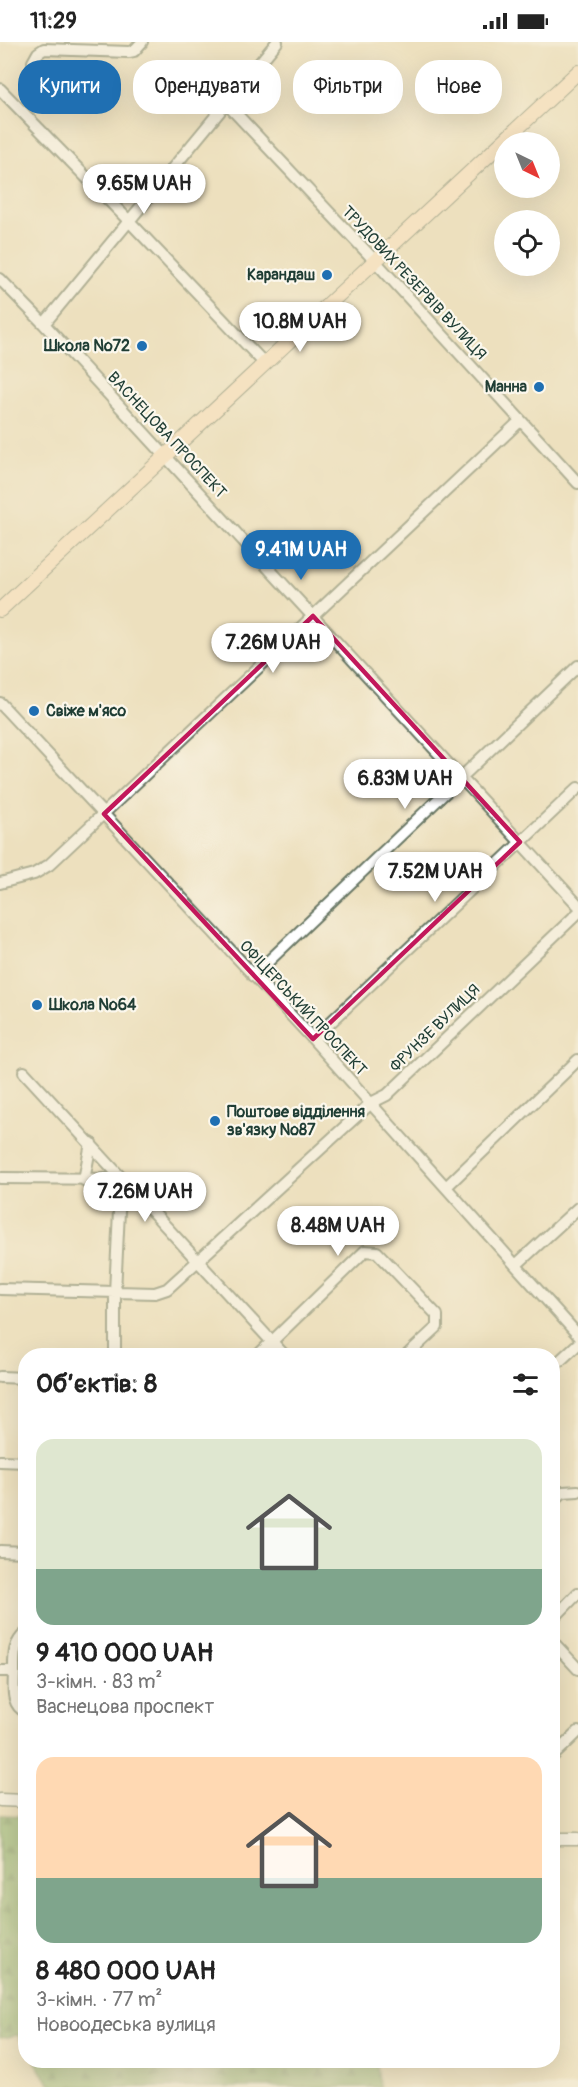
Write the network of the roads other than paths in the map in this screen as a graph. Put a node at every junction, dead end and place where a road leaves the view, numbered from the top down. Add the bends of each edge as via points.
1 (142, 42) edge
2 (277, 42) edge
3 (34, 60) edge
4 (262, 60) edge
5 (578, 72) edge
6 (0, 89) edge
7 (218, 114) edge
8 (235, 114) edge
9 (130, 222) junction
10 (375, 261) junction
11 (0, 279) edge
12 (44, 324) junction
13 (265, 364) junction
14 (520, 421) junction
15 (166, 456) junction
16 (578, 483) edge
17 (0, 610) edge
18 (314, 616) junction
19 (578, 666) edge
20 (0, 704) edge
21 (461, 776) junction
22 (578, 788) edge
23 (104, 814) junction
24 (519, 842) junction
25 (0, 883) edge
26 (578, 905) edge
27 (578, 913) edge
28 (253, 976) junction
29 (313, 1039) junction
30 (578, 1060) edge
31 (24, 1072) dead end
32 (371, 1103) junction
33 (91, 1143) junction
34 (0, 1178) edge
35 (124, 1179) junction
36 (84, 1180) junction
37 (446, 1187) junction
38 (578, 1208) edge
39 (199, 1262) junction
40 (516, 1265) junction
41 (0, 1289) edge
42 (116, 1292) junction
43 (578, 1335) edge
44 (271, 1342) junction
45 (578, 1344) edge
46 (116, 1348) edge
47 (265, 1348) edge
48 (277, 1348) edge
49 (415, 1348) edge
50 (560, 1361) edge
51 (0, 1377) edge
52 (18, 1378) edge
53 (0, 1461) edge
54 (18, 1462) edge
55 (578, 1491) edge
56 (560, 1495) edge
57 (0, 1551) edge
58 (18, 1552) edge
59 (578, 1593) edge
60 (560, 1612) edge
61 (18, 1641) edge
62 (560, 1650) edge
63 (578, 1669) edge
64 (0, 1671) edge
65 (14, 1671) junction
66 (18, 1707) edge
67 (578, 1732) edge
68 (560, 1749) edge
69 (0, 1800) edge
70 (18, 1801) edge
71 (560, 1839) edge
72 (578, 1839) edge

1 - 3 street via 129,52 44,50
2 - 4 street
5 - 10 main road
6 - 9 street
7 - 9 street
8 - 10 street, ТРУДОВИХ РЕЗЕРВІВ ВУЛИЦЯ
9 - 12 street
9 - 13 street
10 - 13 main road
10 - 14 street, ТРУДОВИХ РЕЗЕРВІВ ВУЛИЦЯ
11 - 12 street, ВАСНЕЦОВА ПРОСПЕКТ
12 - 15 street, ВАСНЕЦОВА ПРОСПЕКТ
13 - 15 main road
14 - 16 street, ТРУДОВИХ РЕЗЕРВІВ ВУЛИЦЯ
14 - 18 street
15 - 17 main road
15 - 18 street, ВАСНЕЦОВА ПРОСПЕКТ
18 - 21 street, ВАСНЕЦОВА ПРОСПЕКТ
18 - 23 street
19 - 21 street
20 - 23 street, ОФІЦЕРСЬКИЙ ПРОСПЕКТ
21 - 24 street, ВАСНЕЦОВА ПРОСПЕКТ
21 - 28 street
22 - 24 street
23 - 25 street via 49,865 34,874
23 - 28 street, ОФІЦЕРСЬКИЙ ПРОСПЕКТ
24 - 26 street, ВАСНЕЦОВА ПРОСПЕКТ
24 - 29 street
27 - 32 street, ФРУНЗЕ ВУЛИЦЯ via 387,1095
28 - 29 street, ОФІЦЕРСЬКИЙ ПРОСПЕКТ
29 - 32 street, ОФІЦЕРСЬКИЙ ПРОСПЕКТ
30 - 37 street
31 - 33 street
32 - 37 street, ОФІЦЕРСЬКИЙ ПРОСПЕКТ
32 - 39 street, ФРУНЗЕ ВУЛИЦЯ
33 - 35 street
33 - 36 street
34 - 36 street
35 - 36 street
35 - 39 street
35 - 42 street via 120,1191
37 - 40 street, ОФІЦЕРСЬКИЙ ПРОСПЕКТ
38 - 40 street
39 - 42 street, ФРУНЗЕ ВУЛИЦЯ via 162,1291
39 - 44 street
40 - 43 street, ОФІЦЕРСЬКИЙ ПРОСПЕКТ
41 - 42 street, ФРУНЗЕ ВУЛИЦЯ
42 - 46 street
44 - 47 street
44 - 48 street
44 - 49 street via 365,1251 377,1252 437,1315 437,1327
45 - 50 street
51 - 52 street
53 - 54 street
55 - 56 street
57 - 58 street
59 - 60 street
61 - 65 street
62 - 63 street
64 - 65 street
65 - 66 street
67 - 68 street
69 - 70 street
71 - 72 street

